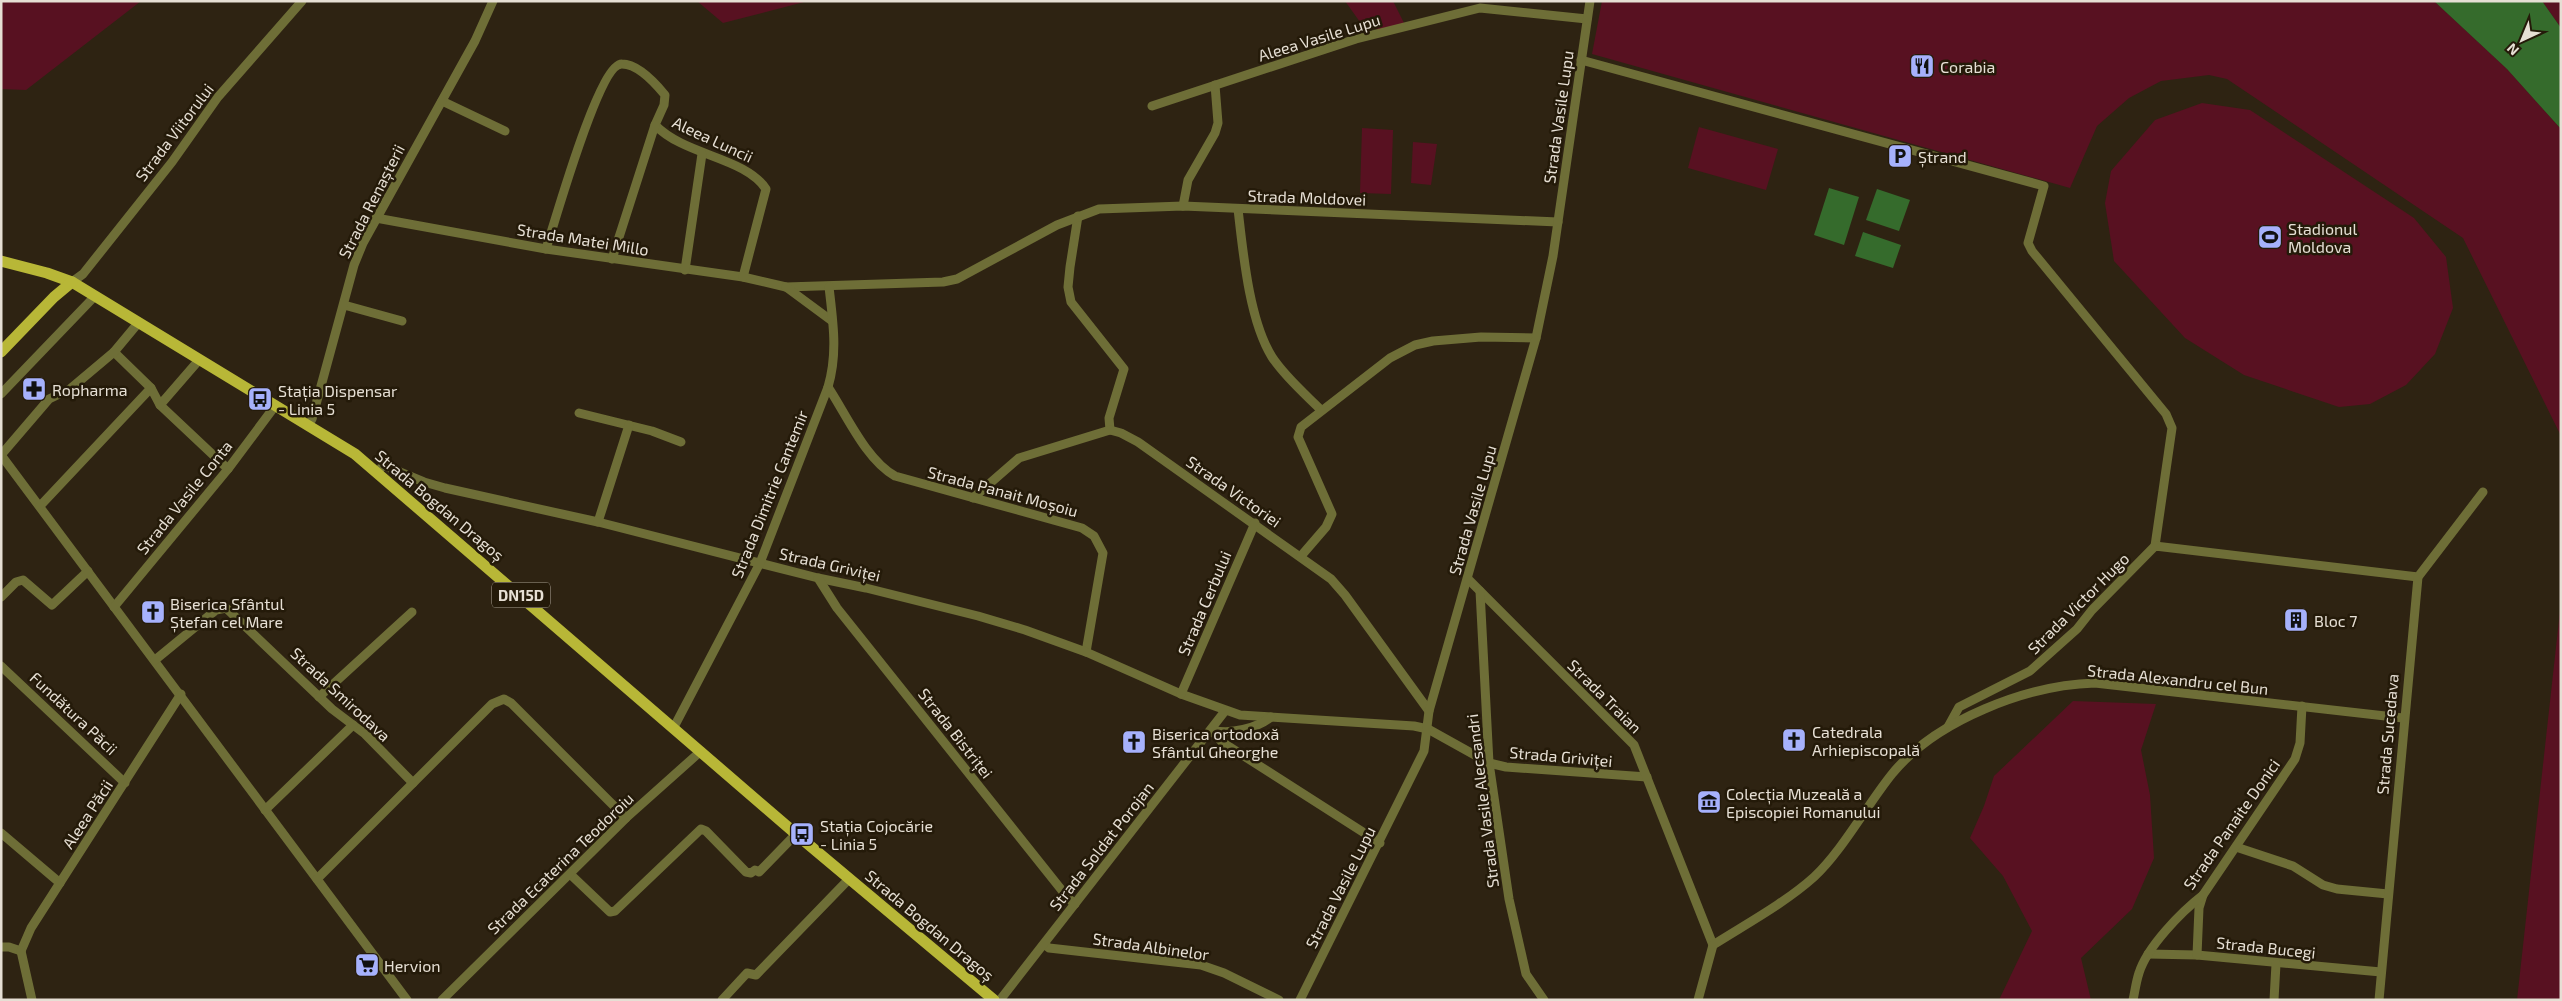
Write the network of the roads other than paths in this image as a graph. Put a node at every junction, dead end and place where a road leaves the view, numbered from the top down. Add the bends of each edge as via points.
1 (302, 1) edge
2 (493, 1) edge
3 (1590, 1) edge
4 (1587, 19) junction
5 (1581, 60) junction
6 (1215, 85) junction
7 (442, 100) junction
8 (1152, 106) dead end
9 (655, 125) junction
10 (505, 131) dead end
11 (702, 154) junction
12 (1183, 206) junction
13 (1238, 209) junction
14 (1078, 216) junction
15 (376, 218) junction
16 (1558, 222) junction
17 (1057, 224) joint
18 (546, 249) junction
19 (612, 260) junction
20 (1, 261) edge
21 (685, 270) junction
22 (743, 277) junction
23 (72, 282) junction
24 (786, 287) junction
25 (830, 287) junction
26 (95, 296) junction
27 (344, 304) junction
28 (402, 321) dead end
29 (832, 321) junction
30 (139, 322) junction
31 (1536, 338) junction
32 (1, 352) edge
33 (114, 352) junction
34 (199, 360) junction
35 (828, 387) junction
36 (151, 388) junction
37 (1, 394) edge
38 (160, 405) junction
39 (275, 406) junction
40 (1321, 410) junction
41 (579, 414) dead end
42 (628, 425) junction
43 (308, 426) junction
44 (1110, 430) junction
45 (681, 442) dead end
46 (1, 455) edge
47 (1, 464) edge
48 (12, 469) junction
49 (228, 469) junction
50 (378, 472) junction
51 (2483, 492) dead end
52 (973, 498) junction
53 (40, 506) junction
54 (598, 522) junction
55 (1255, 523) junction
56 (2155, 546) junction
57 (1301, 556) junction
58 (760, 563) junction
59 (88, 572) junction
60 (2418, 577) junction
61 (818, 578) junction
62 (1468, 579) junction
63 (1480, 591) junction
64 (1, 597) edge
65 (114, 606) junction
66 (412, 612) dead end
67 (1086, 652) junction
68 (155, 660) junction
69 (1, 666) edge
70 (181, 694) junction
71 (1181, 694) junction
72 (319, 697) junction
73 (2302, 706) junction
74 (1225, 711) junction
75 (1429, 711) junction
76 (1271, 717) junction
77 (2404, 718) junction
78 (352, 725) junction
79 (674, 727) junction
80 (1948, 728) junction
81 (1428, 729) junction
82 (1211, 730) junction
83 (701, 751) junction
84 (1489, 763) junction
85 (1647, 777) junction
86 (125, 783) junction
87 (413, 783) junction
88 (265, 810) junction
89 (626, 818) junction
90 (1, 833) edge
91 (796, 834) junction
92 (1380, 843) junction
93 (2236, 847) junction
94 (570, 874) junction
95 (317, 879) junction
96 (849, 879) junction
97 (60, 883) junction
98 (2388, 894) junction
99 (2203, 895) junction
100 (1076, 904) junction
101 (1044, 944) junction
102 (1713, 945) junction
103 (1, 947) edge
104 (21, 951) junction
105 (2148, 954) junction
106 (2197, 955) junction
107 (2276, 964) junction
108 (2381, 972) junction
109 (32, 1000) edge
110 (407, 1000) edge
111 (442, 1000) edge
112 (722, 1000) edge
113 (994, 1000) edge
114 (1000, 1000) edge
115 (1279, 1000) edge
116 (1300, 1000) edge
117 (1544, 1000) edge
118 (1698, 1000) edge
119 (2133, 1000) edge
120 (2274, 1000) edge
121 (2379, 1000) edge

1 - 23 street, Strada Viitorului via 218,97 172,162 82,274
2 - 7 street, Strada Renașterii
3 - 4 street, Strada Vasile Lupu
4 - 5 street, Strada Vasile Lupu
4 - 6 street, Aleea Vasile Lupu via 1480,8 1356,39
5 - 16 street, Strada Vasile Lupu
5 - 56 street via 2044,186 2028,243 2032,251 2166,414 2172,428
6 - 8 street, Aleea Vasile Lupu
6 - 12 street via 1218,123 1188,180
7 - 10 street
7 - 15 street, Strada Renașterii
9 - 11 street, Aleea Luncii
9 - 18 street, Aleea Luncii via 665,95 636,69 622,64 615,66 586,126
9 - 19 street
11 - 21 street
11 - 22 street, Aleea Luncii via 750,172 766,190
12 - 13 street, Strada Moldovei
12 - 14 street, Strada Moldovei via 1099,209
13 - 16 street, Strada Moldovei
13 - 40 street via 1249,292 1265,344 1281,369
14 - 17 street, Strada Moldovei
14 - 44 street via 1068,286 1071,302 1124,369 1109,418
15 - 18 street, Strada Matei Millo
15 - 27 street, Strada Renașterii via 354,266
16 - 31 street, Strada Vasile Lupu
17 - 25 street, Strada Matei Millo via 957,279
18 - 19 street, Strada Matei Millo
19 - 21 street, Strada Matei Millo
20 - 23 main road, Strada Bogdan Dragoș / DN15D
21 - 22 street, Strada Matei Millo
22 - 24 street, Strada Matei Millo
23 - 26 main road, Strada Bogdan Dragoș / DN15D
23 - 32 main road
24 - 25 street, Strada Matei Millo
24 - 29 street, Strada Matei Millo
25 - 29 street, Strada Dimitrie Cantemir
26 - 30 main road, Strada Bogdan Dragoș / DN15D
26 - 37 street
27 - 28 street
27 - 43 street, Strada Renașterii
29 - 35 street, Strada Dimitrie Cantemir via 835,358
30 - 33 street
30 - 34 main road, Strada Bogdan Dragoș / DN15D
31 - 40 street via 1481,337 1432,340 1415,345 1390,358
31 - 62 street, Strada Vasile Lupu
33 - 36 street
33 - 46 street via 70,389 49,399
34 - 38 street
34 - 39 main road, Strada Bogdan Dragoș / DN15D
35 - 52 street, Strada Panait Moșoiu via 870,454 886,471 904,480
35 - 58 street, Strada Dimitrie Cantemir
36 - 38 street
36 - 53 street
38 - 49 street
39 - 43 main road, Strada Bogdan Dragoș / DN15D
39 - 49 street, Strada Vasile Conta
40 - 57 street via 1301,427 1298,437 1332,514 1326,528
41 - 42 street
42 - 45 street
42 - 54 street
43 - 50 main road, Strada Bogdan Dragoș / DN15D
44 - 52 street via 1019,458
44 - 55 street, Strada Victoriei via 1138,442
46 - 48 street
47 - 48 street
48 - 53 street
49 - 65 street, Strada Vasile Conta
50 - 54 street, Strada Griviței via 383,466 445,488
50 - 79 main road, Strada Bogdan Dragoș / DN15D
51 - 60 street
52 - 67 street, Strada Panait Moșoiu via 1082,528 1094,536 1103,553
53 - 59 street
54 - 58 street, Strada Griviței
55 - 57 street, Strada Victoriei
55 - 71 street, Strada Cerbului
56 - 60 street
56 - 80 street, Strada Victor Hugo via 2077,629 2030,671 1959,707
57 - 75 street, Strada Victoriei via 1346,595
58 - 61 street, Strada Griviței
58 - 79 street, Strada Dimitrie Cantemir
59 - 64 street via 52,605 23,580 16,582
59 - 65 street
60 - 77 street, Strada Sucedava
61 - 67 street, Strada Griviței via 978,616
61 - 100 street, Strada Bistriței via 837,608
62 - 63 street, Strada Traian
62 - 75 street, Strada Vasile Lupu
63 - 84 street, Strada Vasile Alecsandri
63 - 85 street, Strada Traian via 1634,745
65 - 68 street
66 - 72 street
67 - 71 street, Strada Griviței
68 - 70 street
68 - 72 street, Strada Smirodava via 216,610 226,608
69 - 86 street, Fundătura Păcii
70 - 86 street, Aleea Păcii
70 - 88 street
71 - 74 street, Strada Griviței
72 - 78 street, Strada Smirodava
73 - 77 street, Strada Alexandru cel Bun
73 - 80 street, Strada Alexandru cel Bun via 2095,683 2077,684 2021,696
73 - 93 street, Strada Panaite Donici via 2300,743 2295,759
74 - 76 street, Strada Griviței
74 - 82 street, Strada Soldat Porojan
75 - 81 street, Strada Vasile Lupu
76 - 81 street, Strada Griviței
76 - 82 street, Strada Griviței via 1263,723 1223,733
77 - 98 street, Strada Sucedava
78 - 87 street, Strada Smirodava
78 - 88 street
79 - 83 main road, Strada Bogdan Dragoș / DN15D
80 - 102 street, Strada Alexandru cel Bun via 1920,746 1892,773 1815,876
81 - 84 street, Strada Griviței
81 - 92 street, Strada Vasile Lupu via 1424,751
82 - 92 street via 1222,742
82 - 100 street, Strada Soldat Porojan
83 - 89 street, Strada Ecaterina Teodoroiu
83 - 91 main road, Strada Bogdan Dragoș / DN15D
84 - 85 street, Strada Griviței
84 - 117 street, Strada Vasile Alecsandri via 1513,922 1526,974
85 - 102 street, Strada Traian
86 - 97 street, Aleea Păcii
87 - 89 street via 492,704 504,699
87 - 95 street
88 - 95 street
89 - 94 street, Strada Ecaterina Teodoroiu
90 - 97 street
91 - 94 street via 759,872 751,873 746,872 701,829 610,912
91 - 96 main road, Strada Bogdan Dragoș / DN15D
92 - 116 street, Strada Vasile Lupu
93 - 98 street via 2293,866 2323,885
93 - 99 street, Strada Panaite Donici
94 - 111 street, Strada Ecaterina Teodoroiu
95 - 110 street
96 - 112 street via 756,974 747,973
96 - 113 main road, Strada Bogdan Dragoș / DN15D
97 - 104 street, Aleea Păcii via 31,928
98 - 108 street, Strada Sucedava
99 - 105 street, Strada Panaite Donici via 2189,906
99 - 106 street
100 - 101 street, Strada Soldat Porojan
101 - 114 street, Strada Soldat Porojan
101 - 115 street, Strada Albinelor via 1050,948 1201,965 1224,972
102 - 118 street
103 - 104 street
104 - 109 street
105 - 106 street, Strada Bucegi
105 - 119 street, Strada Panaite Donici via 2139,972
106 - 107 street, Strada Bucegi
107 - 108 street, Strada Bucegi
107 - 120 street
108 - 121 street, Strada Sucedava

